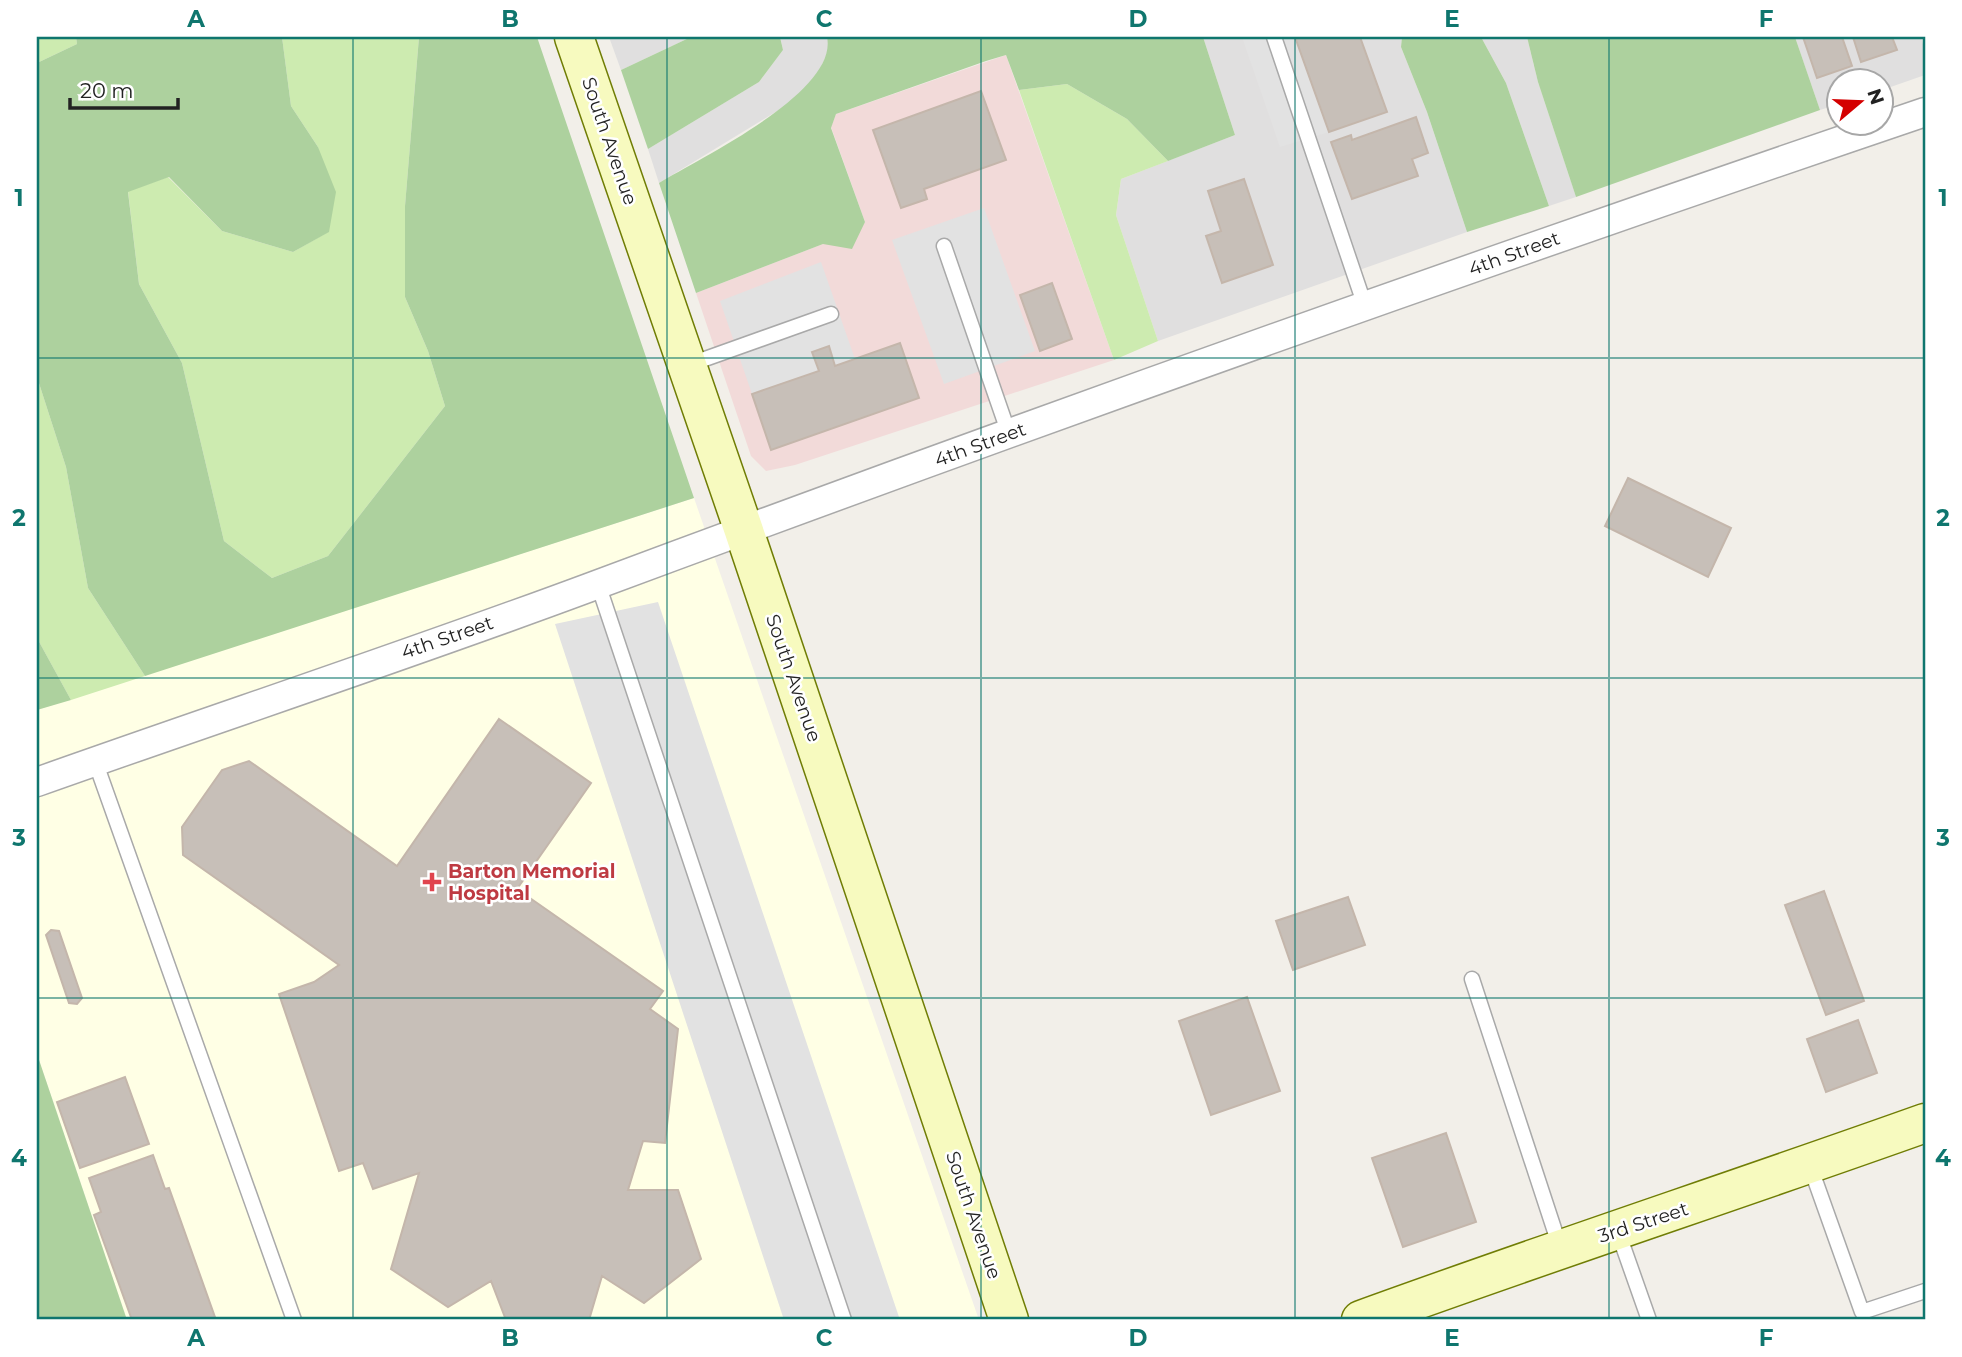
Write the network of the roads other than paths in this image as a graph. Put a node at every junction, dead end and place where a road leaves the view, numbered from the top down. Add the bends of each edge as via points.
1 (574, 37) edge
2 (1274, 37) edge
3 (1925, 112) edge
4 (944, 246) dead end
5 (1365, 306) junction
6 (831, 314) dead end
7 (688, 365) junction
8 (1009, 434) junction
9 (743, 528) junction
10 (598, 584) junction
11 (95, 761) junction
12 (37, 782) edge
13 (1472, 979) dead end
14 (1925, 1123) edge
15 (1809, 1164) junction
16 (1618, 1232) junction
17 (1560, 1248) junction
18 (1925, 1291) edge
19 (295, 1320) edge
20 (844, 1320) edge
21 (1009, 1320) edge
22 (1361, 1320) edge
23 (1648, 1320) edge

1 - 7 street, South Avenue
2 - 5 lane
3 - 5 street, 4th Street
4 - 8 lane
5 - 8 street, 4th Street
6 - 7 lane
7 - 9 street, South Avenue
8 - 9 street, 4th Street
9 - 10 street, 4th Street
9 - 21 street, South Avenue
10 - 11 street, 4th Street
10 - 20 lane
11 - 12 street, 4th Street
11 - 19 lane
13 - 17 lane
14 - 15 street, 3rd Street
15 - 16 street, 3rd Street
15 - 18 lane via 1862,1312
16 - 17 street, 3rd Street
16 - 23 lane
17 - 22 street, 3rd Street

